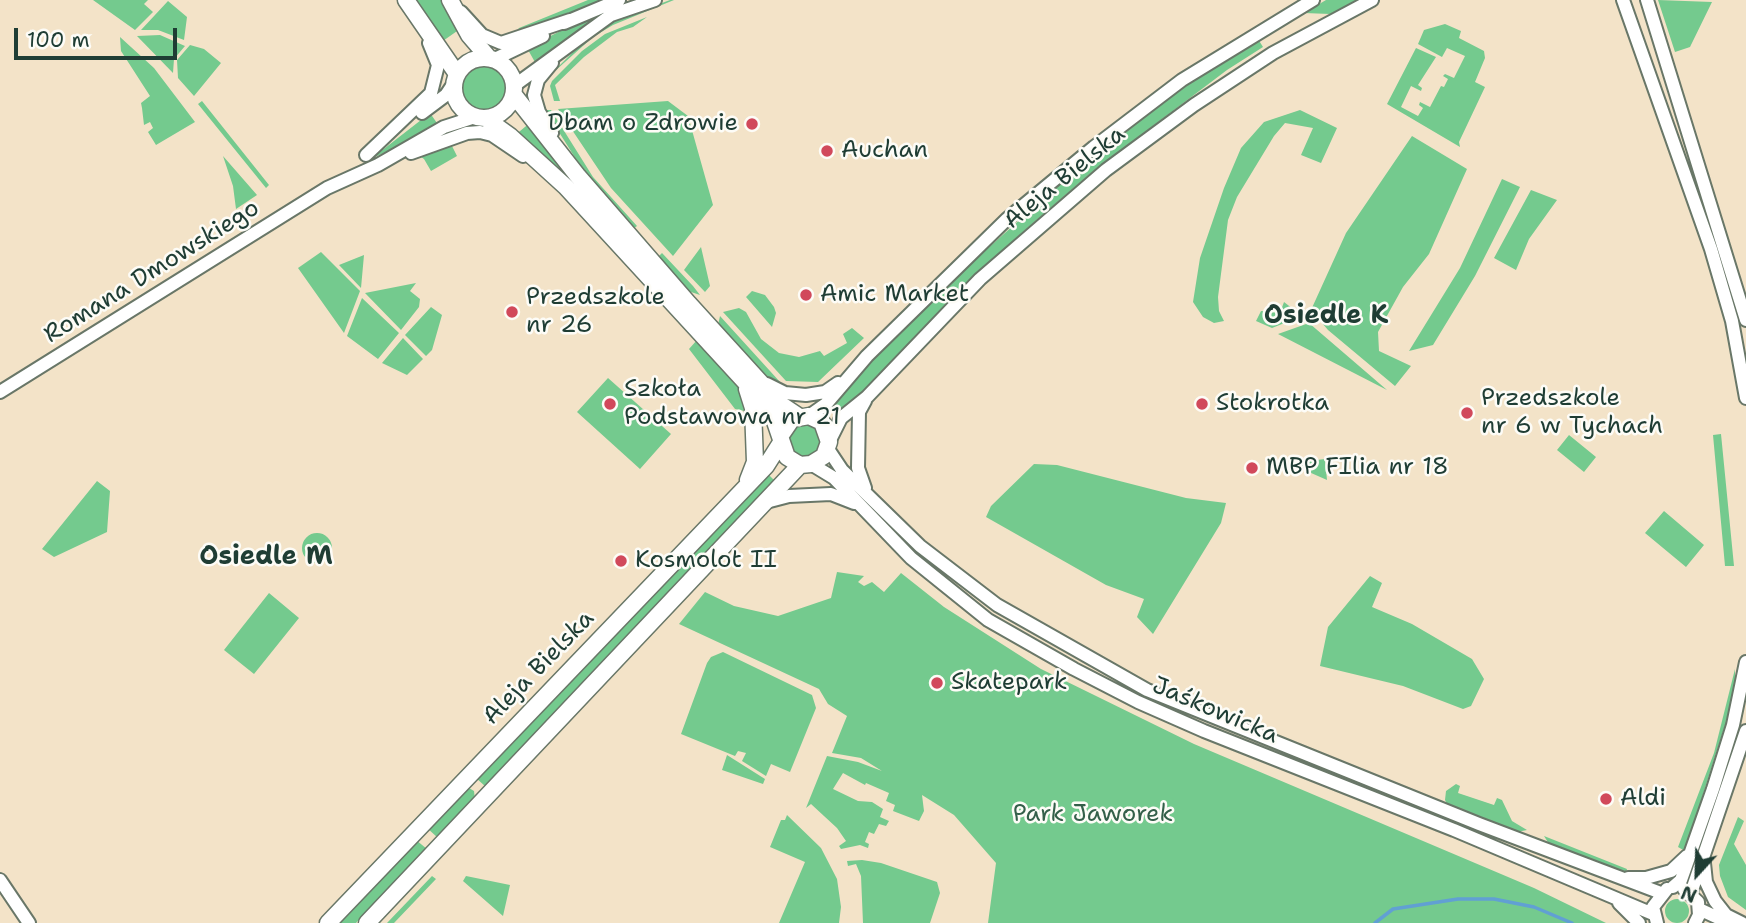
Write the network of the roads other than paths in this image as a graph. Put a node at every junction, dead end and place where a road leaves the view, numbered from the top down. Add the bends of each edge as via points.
1 (450, 0) edge
2 (619, 0) edge
3 (655, 0) edge
4 (1313, 0) edge
5 (1373, 0) edge
6 (1623, 0) edge
7 (1647, 0) edge
8 (411, 6) edge
9 (570, 20) junction
10 (561, 51) junction
11 (491, 58) junction
12 (456, 79) junction
13 (514, 90) junction
14 (480, 118) junction
15 (366, 155) junction
16 (378, 164) junction
17 (571, 181) junction
18 (327, 188) junction
19 (1746, 320) edge
20 (847, 377) junction
21 (749, 378) junction
22 (0, 392) edge
23 (867, 397) junction
24 (1746, 398) edge
25 (804, 416) junction
26 (780, 440) junction
27 (829, 446) junction
28 (806, 465) junction
29 (745, 485) junction
30 (763, 502) junction
31 (867, 503) junction
32 (1746, 662) edge
33 (1147, 690) junction
34 (1141, 704) junction
35 (1746, 731) edge
36 (461, 784) junction
37 (482, 803) junction
38 (1691, 850) junction
39 (1704, 856) junction
40 (1618, 876) junction
41 (0, 880) edge
42 (1674, 887) junction
43 (1604, 892) junction
44 (1661, 893) junction
45 (1691, 893) junction
46 (1699, 909) junction
47 (1655, 919) edge
48 (29, 923) edge
49 (328, 923) edge
50 (367, 923) edge
51 (1639, 923) edge
52 (1695, 923) edge
53 (1730, 923) edge
54 (1742, 923) edge

1 - 9 street via 482,35 496,42
1 - 11 main road via 469,35
2 - 9 street
3 - 10 street via 611,15
4 - 20 street, Aleja Bielska via 1182,80 1094,147 1007,219
5 - 23 street, Aleja Bielska via 1273,53 1106,170 980,279
6 - 24 street via 1711,249 1732,321
7 - 19 street
8 - 12 main road
8 - 15 street via 438,65 435,86
9 - 11 street
10 - 13 street
10 - 17 street via 538,80 535,102
11 - 12 main road via 471,60
11 - 13 main road via 509,69
12 - 14 main road via 456,100
12 - 15 street, Romana Dmowskiego via 446,95
13 - 14 main road via 503,111
13 - 17 main road
14 - 16 street, Romana Dmowskiego via 444,127
14 - 17 main road
15 - 18 street, Romana Dmowskiego
16 - 17 street via 467,133 486,133
16 - 18 street, Romana Dmowskiego
17 - 21 main road
18 - 22 street, Romana Dmowskiego
20 - 21 street via 825,392 806,395 776,390
20 - 25 street, Aleja Bielska via 826,404
21 - 25 main road via 780,404
21 - 26 main road via 771,410
21 - 29 main road via 755,462
23 - 27 street, Aleja Bielska via 841,418
23 - 31 street via 859,412 858,468
25 - 26 main road via 787,423
25 - 27 main road via 822,422
26 - 28 main road via 787,457
26 - 29 main road, Aleja Bielska via 766,467
27 - 28 main road via 824,456
27 - 31 street, Jaśkowicka
28 - 30 main road, Aleja Bielska
28 - 31 street, Jaśkowicka via 834,478
29 - 36 main road, Aleja Bielska
30 - 31 street via 831,494
30 - 37 main road, Aleja Bielska
31 - 33 street, Jaśkowicka via 997,605
31 - 34 street, Jaśkowicka via 911,558 988,620
32 - 38 street via 1733,725
33 - 34 street
33 - 40 street, Jaśkowicka
34 - 43 street, Jaśkowicka
35 - 39 street
36 - 37 main road via 475,784 482,792
36 - 49 main road, Aleja Bielska
37 - 50 main road, Aleja Bielska
38 - 40 street via 1671,871 1646,878
38 - 42 street
39 - 45 street
39 - 54 street via 1706,883 1714,901 1726,915
40 - 44 street, Jaśkowicka
41 - 48 street
42 - 44 street
42 - 45 street
43 - 47 street, Jaśkowicka
43 - 51 street
44 - 47 street via 1653,906
45 - 46 street
46 - 52 street
46 - 53 street

